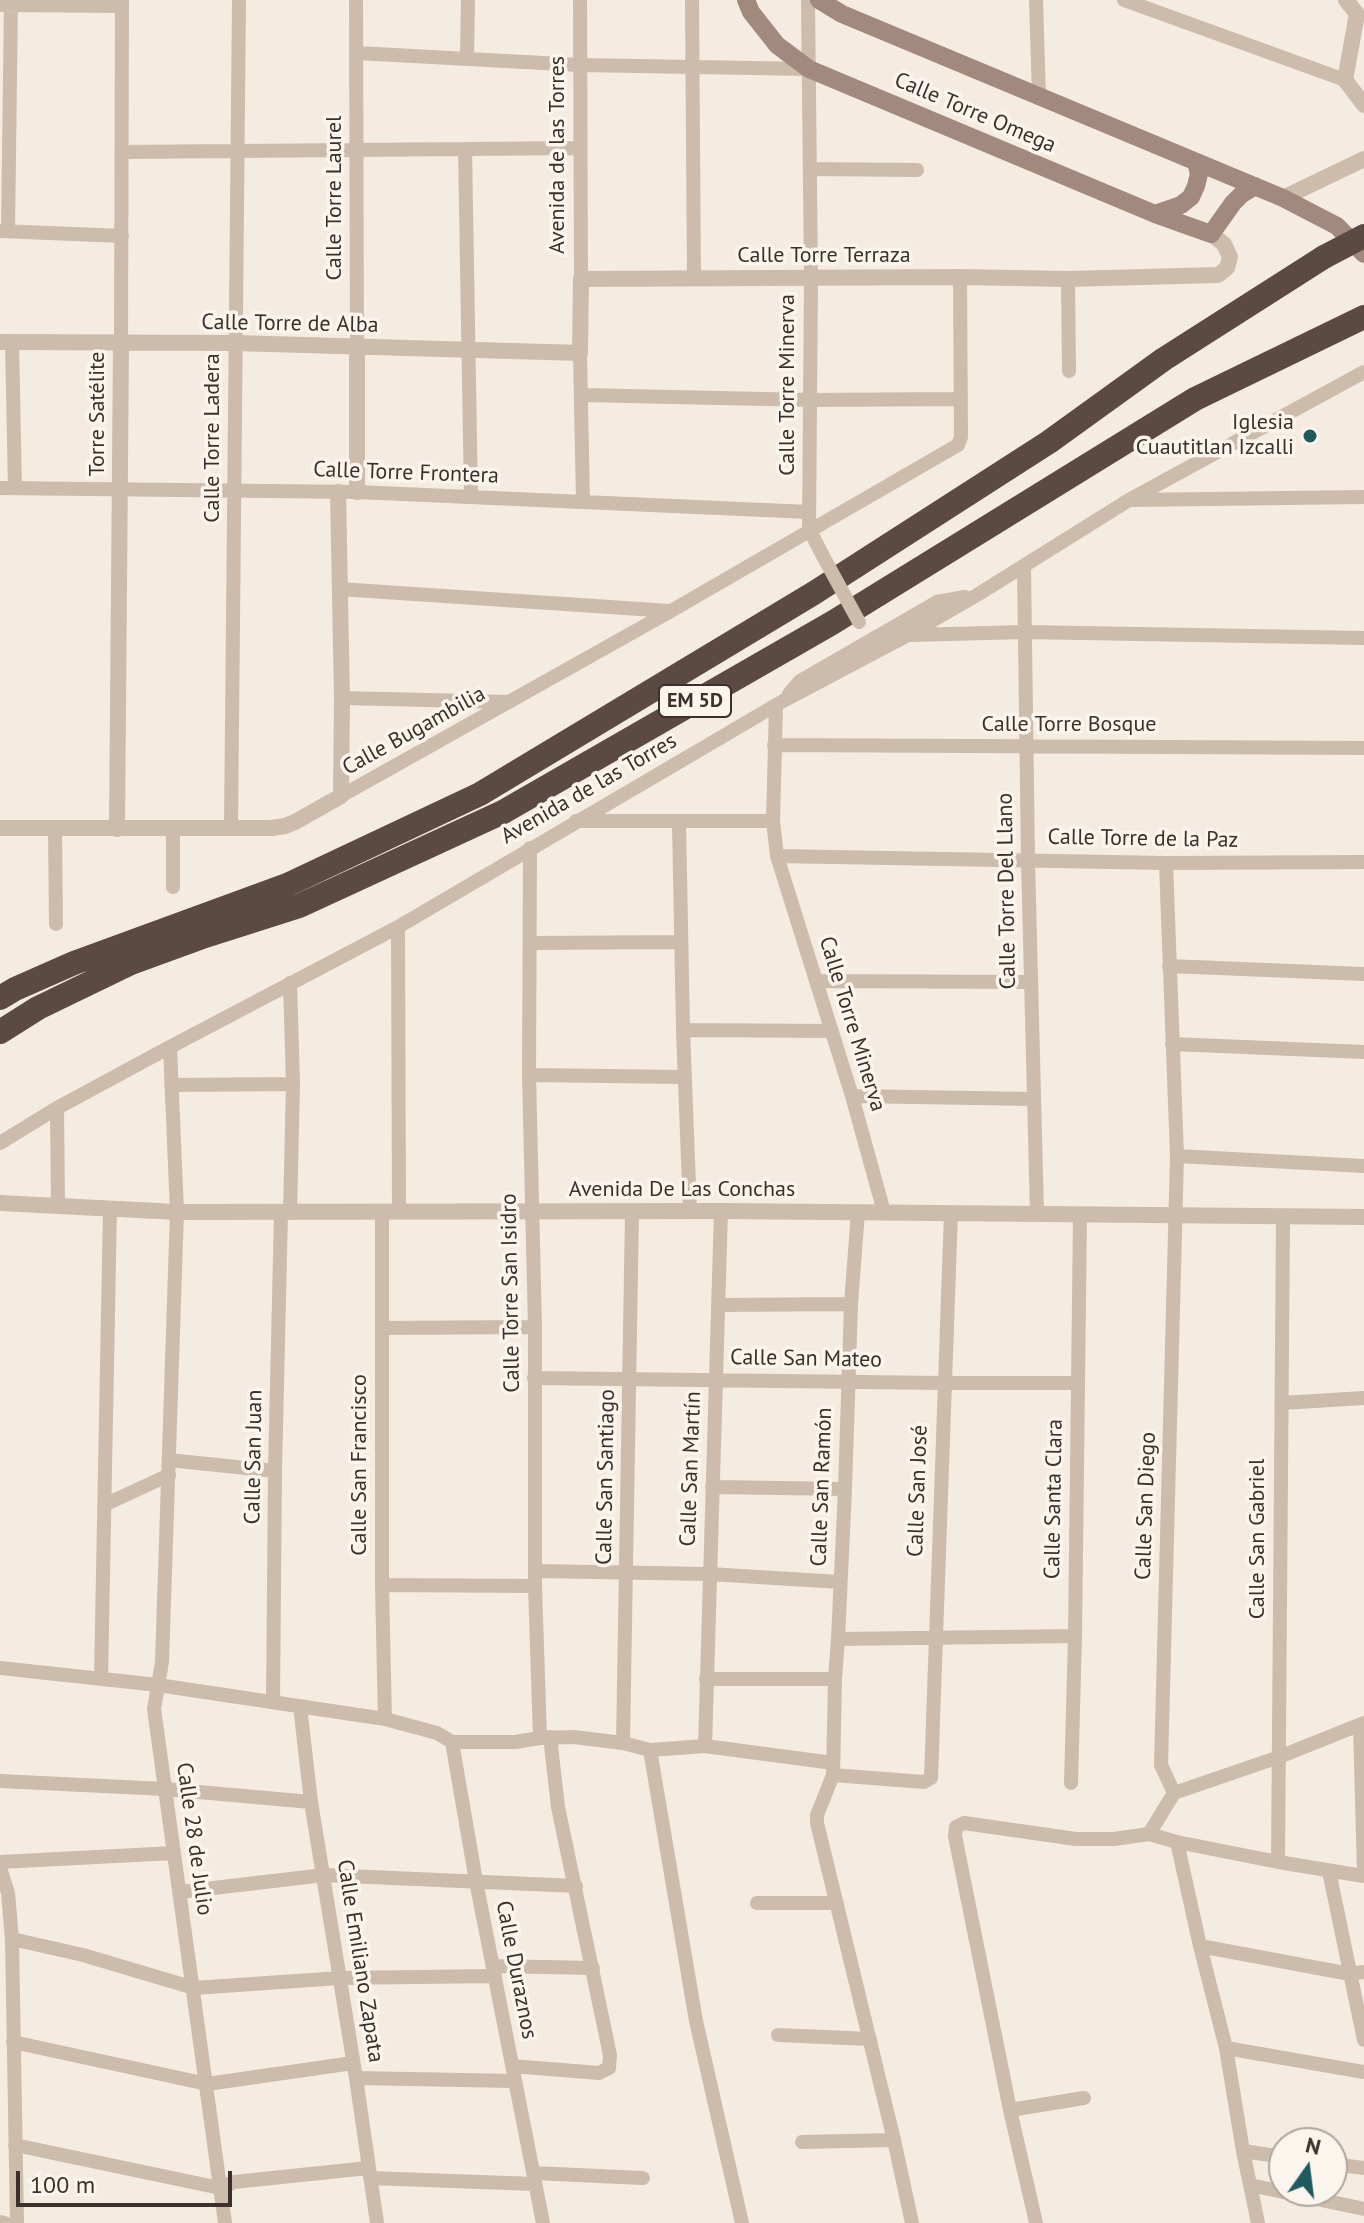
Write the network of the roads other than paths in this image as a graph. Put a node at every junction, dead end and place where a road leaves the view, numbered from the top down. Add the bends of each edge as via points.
1 (239, 0) edge
2 (356, 0) edge
3 (468, 0) edge
4 (580, 0) edge
5 (692, 0) edge
6 (746, 0) edge
7 (808, 0) edge
8 (819, 0) edge
9 (1036, 0) edge
10 (1124, 0) edge
11 (1346, 0) edge
12 (8, 3) edge
13 (122, 3) edge
14 (1361, 10) edge
15 (357, 53) junction
16 (467, 58) junction
17 (580, 65) junction
18 (693, 67) junction
19 (809, 69) junction
20 (1345, 80) junction
21 (1039, 97) junction
22 (1364, 105) edge
23 (579, 148) junction
24 (465, 149) junction
25 (356, 150) junction
26 (238, 151) junction
27 (123, 152) junction
28 (1364, 159) edge
29 (1196, 162) junction
30 (810, 169) junction
31 (917, 170) dead end
32 (1255, 186) junction
33 (1283, 198) junction
34 (1155, 214) junction
35 (4, 231) edge
36 (1211, 234) junction
37 (122, 236) junction
38 (1364, 236) edge
39 (1364, 254) edge
40 (960, 277) junction
41 (694, 278) junction
42 (811, 278) junction
43 (581, 279) junction
44 (1068, 279) junction
45 (1364, 317) edge
46 (6, 342) edge
47 (235, 343) junction
48 (121, 344) junction
49 (357, 348) junction
50 (468, 350) junction
51 (580, 353) junction
52 (1069, 371) dead end
53 (1364, 372) edge
54 (581, 395) junction
55 (961, 399) junction
56 (811, 400) junction
57 (8, 488) edge
58 (120, 490) junction
59 (235, 491) junction
60 (338, 492) junction
61 (357, 492) junction
62 (471, 497) junction
63 (1364, 497) edge
64 (1129, 500) junction
65 (583, 502) junction
66 (809, 512) junction
67 (809, 529) junction
68 (1024, 567) junction
69 (339, 589) junction
70 (977, 595) junction
71 (671, 611) junction
72 (1025, 632) junction
73 (906, 636) junction
74 (1364, 638) edge
75 (870, 641) junction
76 (342, 698) junction
77 (511, 702) junction
78 (780, 704) junction
79 (774, 745) junction
80 (1026, 747) junction
81 (1364, 748) edge
82 (341, 796) junction
83 (576, 821) junction
84 (773, 821) junction
85 (679, 823) junction
86 (0, 828) edge
87 (231, 828) junction
88 (55, 829) junction
89 (117, 829) junction
90 (173, 829) junction
91 (530, 848) junction
92 (777, 856) junction
93 (1028, 860) junction
94 (1364, 862) edge
95 (1166, 863) junction
96 (173, 887) dead end
97 (56, 924) dead end
98 (398, 927) junction
99 (681, 942) junction
100 (530, 943) junction
101 (1169, 966) junction
102 (1364, 974) edge
103 (816, 981) junction
104 (1030, 982) junction
105 (290, 983) junction
106 (0, 998) edge
107 (683, 1030) junction
108 (832, 1031) junction
109 (0, 1032) edge
110 (1172, 1044) junction
111 (170, 1047) junction
112 (1364, 1052) edge
113 (529, 1075) junction
114 (685, 1077) junction
115 (293, 1084) junction
116 (171, 1085) junction
117 (852, 1096) junction
118 (1034, 1099) junction
119 (57, 1108) junction
120 (0, 1143) edge
121 (1177, 1156) junction
122 (1364, 1166) edge
123 (0, 1203) edge
124 (58, 1206) junction
125 (110, 1209) junction
126 (399, 1211) junction
127 (690, 1211) junction
128 (721, 1211) junction
129 (177, 1212) junction
130 (382, 1212) junction
131 (632, 1212) junction
132 (858, 1212) junction
133 (884, 1212) junction
134 (286, 1213) junction
135 (533, 1213) junction
136 (951, 1213) junction
137 (1037, 1214) junction
138 (1080, 1216) junction
139 (1176, 1217) junction
140 (1283, 1217) junction
141 (1364, 1217) edge
142 (851, 1304) junction
143 (718, 1305) junction
144 (535, 1327) junction
145 (382, 1328) junction
146 (534, 1378) junction
147 (630, 1379) junction
148 (715, 1380) junction
149 (848, 1382) junction
150 (944, 1383) junction
151 (1078, 1383) junction
152 (1364, 1398) edge
153 (1282, 1403) junction
154 (169, 1468) junction
155 (275, 1471) junction
156 (712, 1487) junction
157 (845, 1489) junction
158 (104, 1505) junction
159 (625, 1572) junction
160 (709, 1574) junction
161 (535, 1578) junction
162 (840, 1582) junction
163 (382, 1585) junction
164 (1075, 1636) junction
165 (935, 1637) junction
166 (838, 1639) junction
167 (0, 1668) edge
168 (101, 1679) junction
169 (706, 1679) junction
170 (835, 1679) junction
171 (158, 1685) junction
172 (273, 1701) junction
173 (300, 1706) junction
174 (385, 1719) junction
175 (1362, 1724) edge
176 (545, 1738) junction
177 (452, 1742) junction
178 (623, 1743) junction
179 (705, 1746) junction
180 (650, 1750) junction
181 (1279, 1757) junction
182 (833, 1769) junction
183 (0, 1781) edge
184 (1071, 1783) dead end
185 (165, 1789) junction
186 (1174, 1793) junction
187 (311, 1802) junction
188 (1149, 1834) junction
189 (1177, 1842) junction
190 (174, 1853) junction
191 (1278, 1862) junction
192 (0, 1865) edge
193 (1329, 1871) junction
194 (324, 1875) junction
195 (1364, 1875) edge
196 (476, 1881) junction
197 (576, 1886) junction
198 (180, 1892) junction
199 (757, 1903) dead end
200 (837, 1903) junction
201 (12, 1939) junction
202 (1200, 1946) junction
203 (593, 1968) junction
204 (494, 1971) junction
205 (1357, 1973) edge
206 (340, 1978) junction
207 (194, 1988) junction
208 (778, 2035) dead end
209 (870, 2039) junction
210 (1364, 2040) edge
211 (13, 2042) junction
212 (1226, 2048) junction
213 (355, 2070) junction
214 (1364, 2072) edge
215 (514, 2074) junction
216 (207, 2084) junction
217 (1084, 2098) dead end
218 (1010, 2110) junction
219 (894, 2140) junction
220 (802, 2142) dead end
221 (15, 2145) junction
222 (1243, 2151) junction
223 (1268, 2155) edge
224 (369, 2173) junction
225 (534, 2178) junction
226 (643, 2178) dead end
227 (1250, 2185) junction
228 (220, 2188) junction
229 (1364, 2209) edge
230 (17, 2223) edge
231 (225, 2223) edge
232 (377, 2223) edge
233 (543, 2223) edge
234 (742, 2223) edge
235 (912, 2223) edge
236 (1036, 2223) edge
237 (1258, 2223) edge

1 - 26 street, Calle Torre Ladera
2 - 15 street, Calle Torre Laurel
3 - 16 street
4 - 17 street, Avenida de las Torres
5 - 18 street
6 - 19 main road, Calle Torre Omega via 777,45
7 - 19 street, Calle Torre Minerva
8 - 21 main road, Calle Torre Omega
9 - 21 street
10 - 20 street
11 - 14 street
12 - 13 street
12 - 35 street
13 - 27 street, Torre Satélite
14 - 20 street
15 - 16 street
15 - 25 street, Calle Torre Laurel
16 - 17 street
17 - 18 street
17 - 23 street, Avenida de las Torres
18 - 19 street
18 - 41 street
19 - 30 street, Calle Torre Minerva
19 - 34 main road, Calle Torre Omega
20 - 22 street
21 - 29 main road, Calle Torre Omega
23 - 24 street
23 - 43 street, Avenida de las Torres
24 - 25 street
24 - 50 street
25 - 26 street
25 - 49 street, Calle Torre Laurel
26 - 27 street
26 - 47 street, Calle Torre Ladera
27 - 37 street, Torre Satélite
28 - 33 street
29 - 32 main road, Calle Torre Omega
29 - 34 main road via 1199,174 1191,197
30 - 31 street
30 - 42 street, Calle Torre Minerva
32 - 33 main road, Calle Torre Omega
32 - 36 main road via 1233,203
33 - 39 main road, Calle Torre Omega via 1337,226
34 - 36 main road, Calle Torre Omega
35 - 37 street
36 - 44 street, Calle Torre Terraza via 1230,257 1218,275
37 - 48 street, Torre Satélite
38 - 106 highway, EM 5D, bridge via 1164,359 1049,442 814,593 480,794 287,885 74,963
40 - 42 street, Calle Torre Terraza
40 - 44 street, Calle Torre Terraza
40 - 55 street
41 - 42 street, Calle Torre Terraza
41 - 43 street, Calle Torre Terraza
42 - 56 street, Calle Torre Minerva
43 - 51 street, Avenida de las Torres
44 - 52 street
45 - 109 highway, EM 5D via 1195,399 832,623 503,812 299,906 131,963
46 - 48 street, Calle Torre de Alba
46 - 57 street
47 - 48 street, Calle Torre de Alba
47 - 49 street, Calle Torre de Alba
47 - 59 street, Calle Torre Ladera
48 - 58 street, Torre Satélite
49 - 50 street, Calle Torre de Alba
49 - 61 street, Calle Torre Laurel
50 - 51 street, Calle Torre de Alba
50 - 62 street
51 - 54 street, Avenida de las Torres
53 - 64 street, Avenida de las Torres
54 - 56 street
54 - 65 street, Avenida de las Torres
55 - 56 street
55 - 67 street, Calle Bugambilia via 961,437 951,451
56 - 66 street, Calle Torre Minerva
57 - 58 street, Calle Torre Frontera
58 - 59 street, Calle Torre Frontera
58 - 89 street, Torre Satélite
59 - 60 street, Calle Torre Frontera
59 - 87 street, Calle Torre Ladera
60 - 61 street, Calle Torre Frontera
60 - 69 street
61 - 62 street, Calle Torre Frontera
62 - 65 street, Calle Torre Frontera
63 - 64 street
64 - 68 street, Avenida de las Torres
65 - 66 street, Calle Torre Frontera
66 - 67 street, Calle Torre Minerva
67 - 71 street, Calle Bugambilia
67 - 75 street, bridge
68 - 70 street, Avenida de las Torres
68 - 72 street, Calle Torre Del Llano
69 - 71 street
69 - 76 street
70 - 73 street, Avenida de las Torres
70 - 75 street via 937,602
71 - 77 street, Calle Bugambilia
72 - 73 street
72 - 74 street
72 - 80 street, Calle Torre Del Llano
73 - 78 street, Avenida de las Torres
75 - 78 street via 800,681
76 - 77 street
76 - 82 street
77 - 82 street, Calle Bugambilia
78 - 79 street, Calle Torre Minerva
78 - 83 street, Avenida de las Torres
79 - 80 street, Calle Torre Bosque
79 - 84 street, Calle Torre Minerva
80 - 81 street, Calle Torre Bosque
80 - 93 street, Calle Torre Del Llano
82 - 87 street, Calle Bugambilia via 285,826
83 - 85 street
83 - 91 street, Avenida de las Torres
84 - 85 street
84 - 92 street, Calle Torre Minerva
85 - 99 street
86 - 88 street, Calle Bugambilia
87 - 90 street, Calle Bugambilia
88 - 89 street, Calle Bugambilia
88 - 97 street
89 - 90 street, Calle Bugambilia
90 - 96 street
91 - 98 street, Avenida de las Torres
91 - 100 street, Calle Torre San Isidro
92 - 93 street, Calle Torre de la Paz
92 - 103 street, Calle Torre Minerva
93 - 95 street, Calle Torre de la Paz
93 - 104 street, Calle Torre Del Llano
94 - 95 street, Calle Torre de la Paz
95 - 101 street, Calle San Diego
98 - 105 street, Avenida de las Torres
98 - 126 street
99 - 100 street
99 - 107 street
100 - 113 street, Calle Torre San Isidro
101 - 102 street
101 - 110 street, Calle San Diego
103 - 104 street
103 - 108 street, Calle Torre Minerva
104 - 118 street, Calle Torre Del Llano
105 - 111 street, Avenida de las Torres
105 - 115 street, Calle San Juan
107 - 108 street
107 - 114 street
108 - 117 street, Calle Torre Minerva
110 - 112 street
110 - 121 street, Calle San Diego
111 - 116 street, Calle 28 de Julio
111 - 119 street, Avenida de las Torres
113 - 114 street
113 - 135 street, Calle Torre San Isidro
114 - 127 street
115 - 116 street
115 - 134 street, Calle San Juan
116 - 129 street, Calle 28 de Julio
117 - 118 street
117 - 133 street, Calle Torre Minerva
118 - 137 street, Calle Torre Del Llano
119 - 120 street, Avenida de las Torres
119 - 124 street
121 - 122 street
121 - 139 street, Calle San Diego
123 - 124 street, Avenida De Las Conchas
124 - 125 street, Avenida De Las Conchas
125 - 129 street, Avenida De Las Conchas
125 - 158 street
126 - 130 street, Avenida De Las Conchas
126 - 135 street, Avenida De Las Conchas
127 - 128 street, Avenida De Las Conchas
127 - 131 street, Avenida De Las Conchas
128 - 132 street, Avenida De Las Conchas
128 - 143 street, Calle San Martín
129 - 134 street, Avenida De Las Conchas
129 - 154 street, Calle 28 de Julio
130 - 134 street, Avenida De Las Conchas
130 - 145 street, Calle San Francisco
131 - 135 street, Avenida De Las Conchas
131 - 147 street, Calle San Santiago
132 - 133 street, Avenida De Las Conchas
132 - 142 street, Calle San Ramón
133 - 136 street, Avenida De Las Conchas
134 - 155 street, Calle San Juan
135 - 144 street, Calle Torre San Isidro
136 - 137 street, Avenida De Las Conchas
136 - 150 street, Calle San José
137 - 138 street, Avenida De Las Conchas
138 - 139 street, Avenida De Las Conchas
138 - 151 street, Calle Santa Clara
139 - 140 street, Avenida De Las Conchas
139 - 186 street, Calle San Diego via 1161,1765
140 - 141 street, Avenida De Las Conchas
140 - 153 street, Calle San Gabriel
142 - 143 street
142 - 149 street, Calle San Ramón
143 - 148 street, Calle San Martín
144 - 145 street
144 - 146 street, Calle Torre San Isidro
145 - 163 street, Calle San Francisco
146 - 147 street, Calle San Mateo
146 - 161 street, Calle Torre San Isidro
147 - 148 street, Calle San Mateo
147 - 159 street, Calle San Santiago
148 - 149 street, Calle San Mateo
148 - 156 street, Calle San Martín
149 - 150 street, Calle San Mateo
149 - 157 street, Calle San Ramón
150 - 151 street, Calle San Mateo
150 - 165 street, Calle San José
151 - 164 street, Calle Santa Clara
152 - 153 street
153 - 181 street, Calle San Gabriel
154 - 155 street
154 - 158 street
154 - 171 street, Calle 28 de Julio
155 - 172 street, Calle San Juan
156 - 157 street
156 - 160 street, Calle San Martín
157 - 162 street, Calle San Ramón
158 - 168 street
159 - 160 street
159 - 161 street
159 - 178 street, Calle San Santiago
160 - 162 street
160 - 169 street, Calle San Martín
161 - 163 street
161 - 176 street, Calle Torre San Isidro
162 - 166 street, Calle San Ramón
163 - 174 street, Calle San Francisco
164 - 165 street
164 - 184 street, Calle Santa Clara
165 - 166 street
165 - 182 street, Calle San José via 931,1778 924,1782
166 - 170 street, Calle San Ramón
167 - 168 street
168 - 171 street
169 - 170 street
169 - 179 street, Calle San Martín
170 - 182 street, Calle San Ramón
171 - 172 street
171 - 185 street, Calle 28 de Julio via 154,1709
172 - 173 street
173 - 174 street
173 - 187 street, Calle Emiliano Zapata
174 - 177 street
175 - 181 street
175 - 195 street
176 - 177 street
176 - 178 street
176 - 197 street, Calle Torre San Isidro
177 - 196 street, Calle Duraznos
178 - 180 street
179 - 180 street
179 - 182 street
180 - 234 street via 696,2021
181 - 186 street
181 - 191 street, Calle San Gabriel
182 - 200 street via 817,1823
183 - 185 street
185 - 187 street
185 - 190 street, Calle 28 de Julio
186 - 188 street
187 - 194 street, Calle Emiliano Zapata
188 - 189 street
188 - 218 street via 1076,1839 964,1823 956,1827
189 - 191 street
189 - 202 street
190 - 192 street
190 - 198 street, Calle 28 de Julio
191 - 193 street
192 - 201 street
193 - 195 street
193 - 205 street
194 - 196 street
194 - 198 street
194 - 206 street, Calle Emiliano Zapata
196 - 197 street
196 - 204 street, Calle Duraznos
197 - 203 street, Calle Torre San Isidro
198 - 207 street, Calle 28 de Julio
199 - 200 street
200 - 209 street
201 - 207 street
201 - 211 street
202 - 205 street
202 - 212 street
203 - 204 street
203 - 215 street, Calle Torre San Isidro via 609,2068 599,2073
204 - 206 street
204 - 215 street, Calle Duraznos
205 - 210 street
206 - 207 street
206 - 213 street, Calle Emiliano Zapata
207 - 216 street, Calle 28 de Julio
208 - 209 street
209 - 219 street
211 - 216 street
211 - 221 street
212 - 214 street
212 - 222 street
213 - 215 street
213 - 216 street
213 - 224 street, Calle Emiliano Zapata
215 - 225 street, Calle Duraznos
216 - 228 street, Calle 28 de Julio
217 - 218 street
218 - 236 street
219 - 220 street
219 - 235 street
221 - 228 street
221 - 230 street
222 - 223 street
222 - 227 street
224 - 225 street
224 - 228 street via 234,2182
224 - 232 street, Calle Emiliano Zapata
225 - 226 street
225 - 233 street, Calle Duraznos
227 - 229 street
227 - 237 street
228 - 231 street, Calle 28 de Julio

